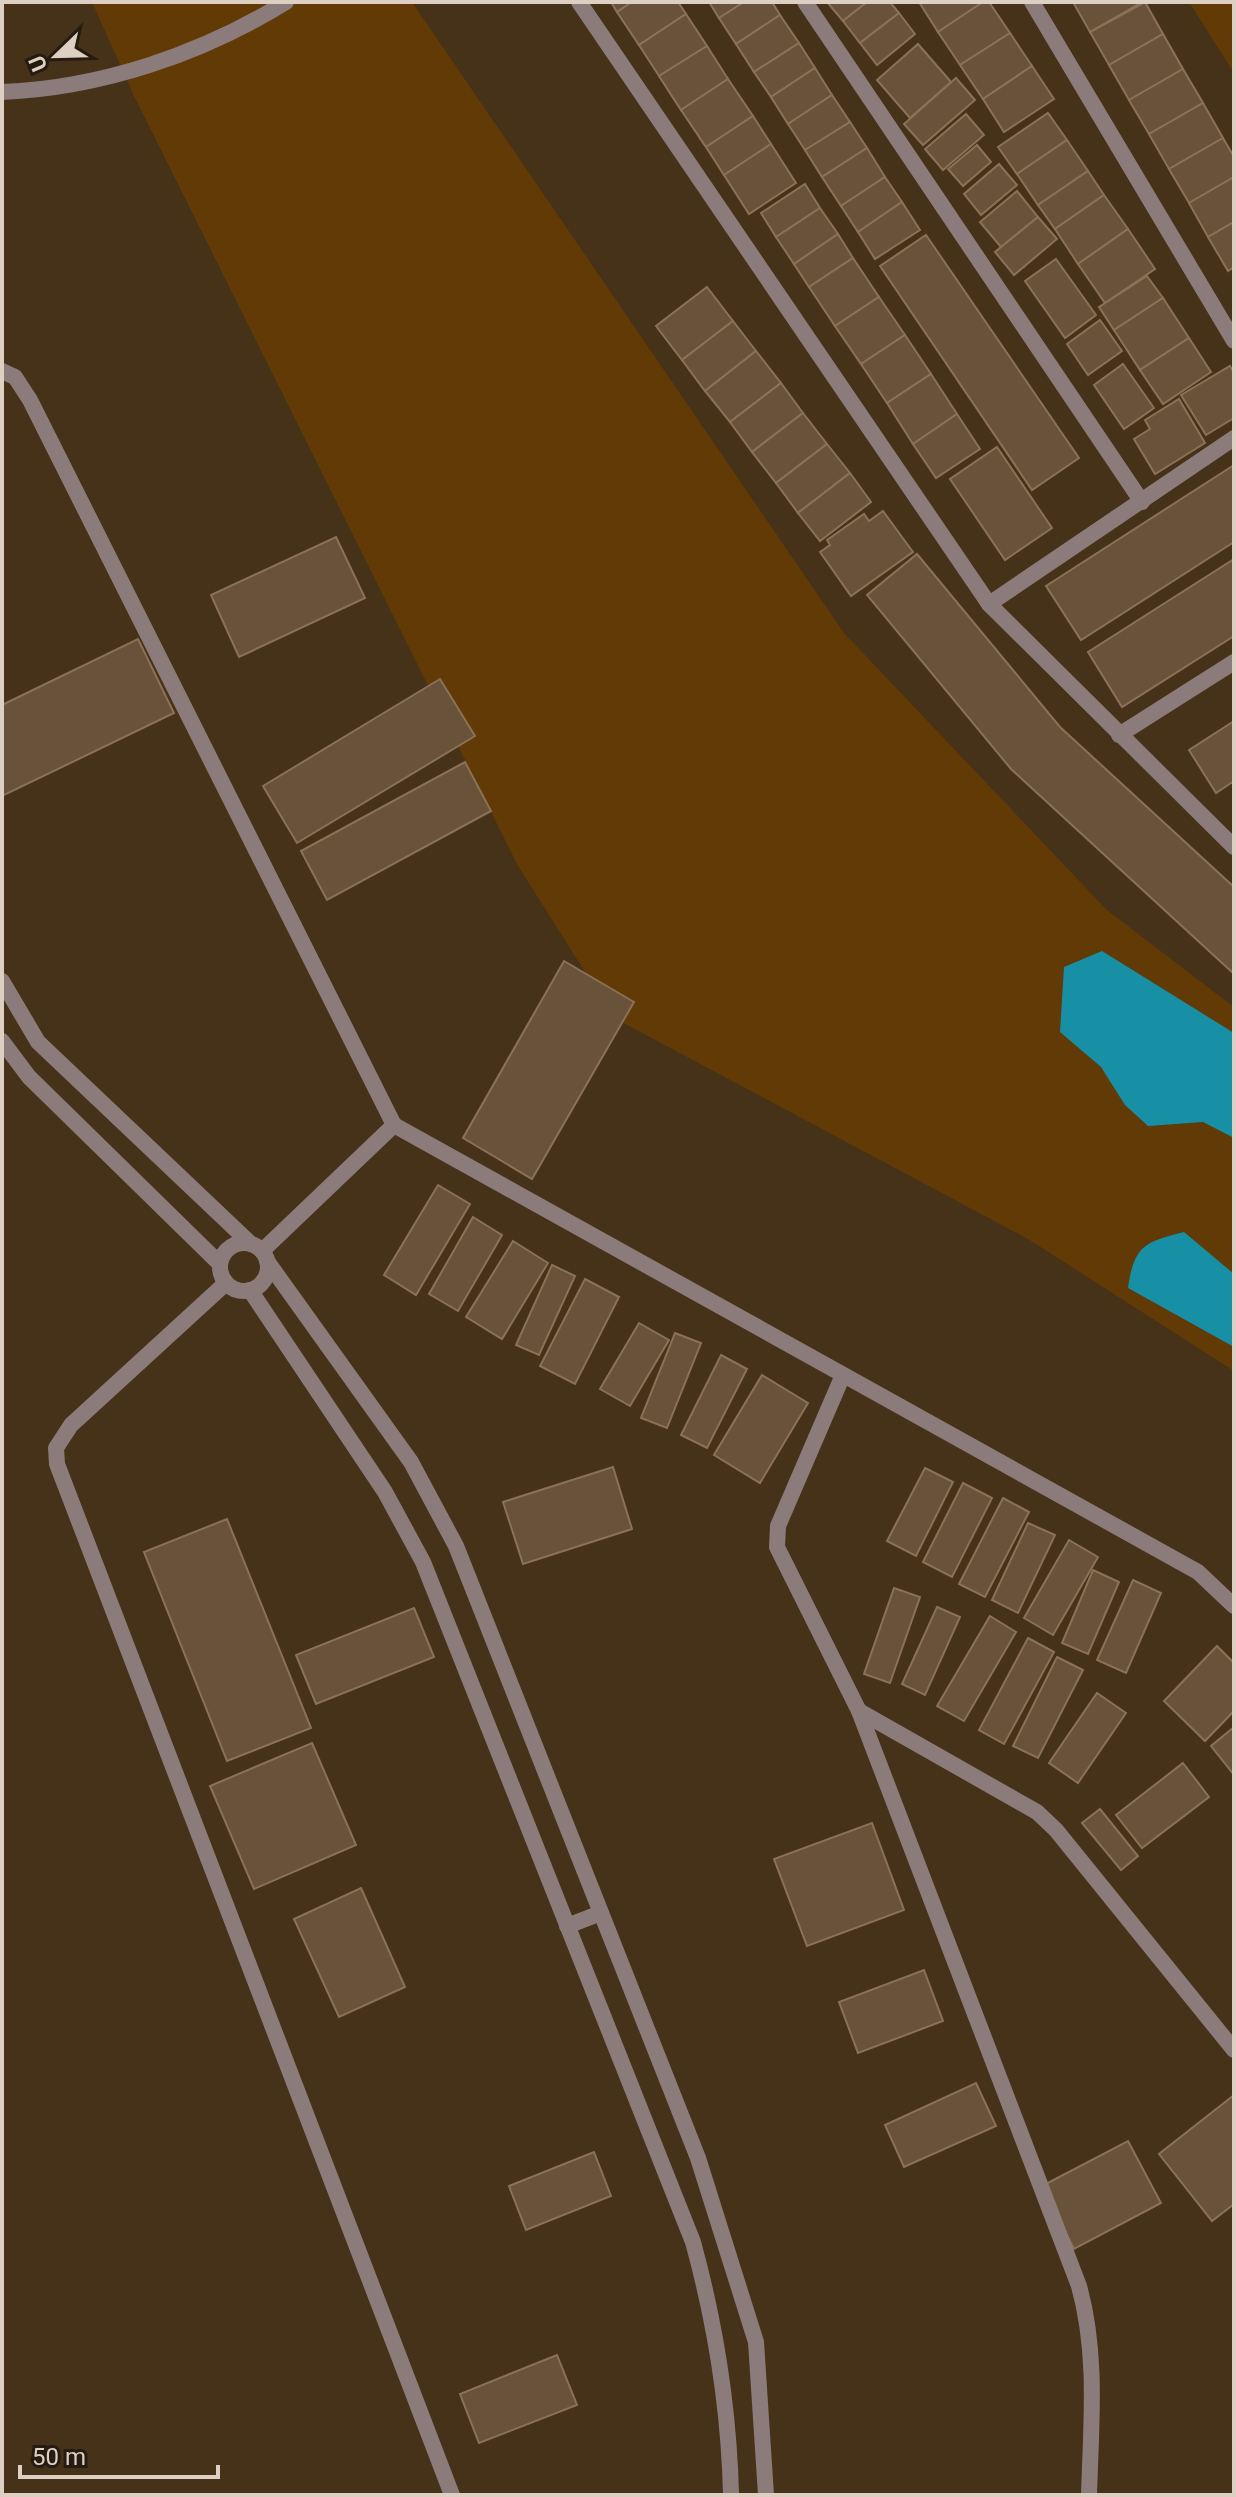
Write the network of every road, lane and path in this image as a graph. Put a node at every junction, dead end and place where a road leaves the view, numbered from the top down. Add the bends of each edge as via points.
1 (286, 2) edge
2 (579, 2) edge
3 (805, 2) edge
4 (1032, 2) edge
5 (2, 92) edge
6 (1234, 341) edge
7 (2, 371) edge
8 (1234, 438) edge
9 (1142, 502) junction
10 (989, 604) junction
11 (1234, 662) edge
12 (1119, 735) junction
13 (1234, 847) edge
14 (2, 981) edge
15 (2, 1041) edge
16 (394, 1125) junction
17 (260, 1252) junction
18 (220, 1264) junction
19 (226, 1283) junction
20 (250, 1290) junction
21 (843, 1375) junction
22 (1234, 1606) edge
23 (859, 1711) junction
24 (601, 1913) junction
25 (567, 1926) junction
26 (1234, 2050) edge
27 (452, 2495) edge
28 (731, 2495) edge
29 (766, 2495) edge
30 (1089, 2495) edge

1 - 5 street via 247,26 100,81
2 - 10 street
3 - 9 street
4 - 6 street
7 - 16 street via 15,377 30,400
8 - 9 street
9 - 10 street
10 - 12 street
11 - 12 street
12 - 13 street
14 - 17 street via 38,1042
15 - 18 street via 29,1077
16 - 17 street
16 - 21 street
17 - 18 street via 243,1243 228,1250
17 - 20 street via 266,1276
17 - 24 street via 411,1462 456,1546
18 - 19 street
19 - 20 street
19 - 27 street via 71,1425 56,1448 57,1464
20 - 25 street via 385,1492 423,1562
21 - 22 street via 1198,1572
21 - 23 street via 778,1526 777,1547
23 - 26 street via 1037,1812
23 - 30 street via 1079,2286 1092,2352
24 - 25 street
24 - 29 street via 698,2158 756,2342
25 - 28 street via 693,2242 723,2370

